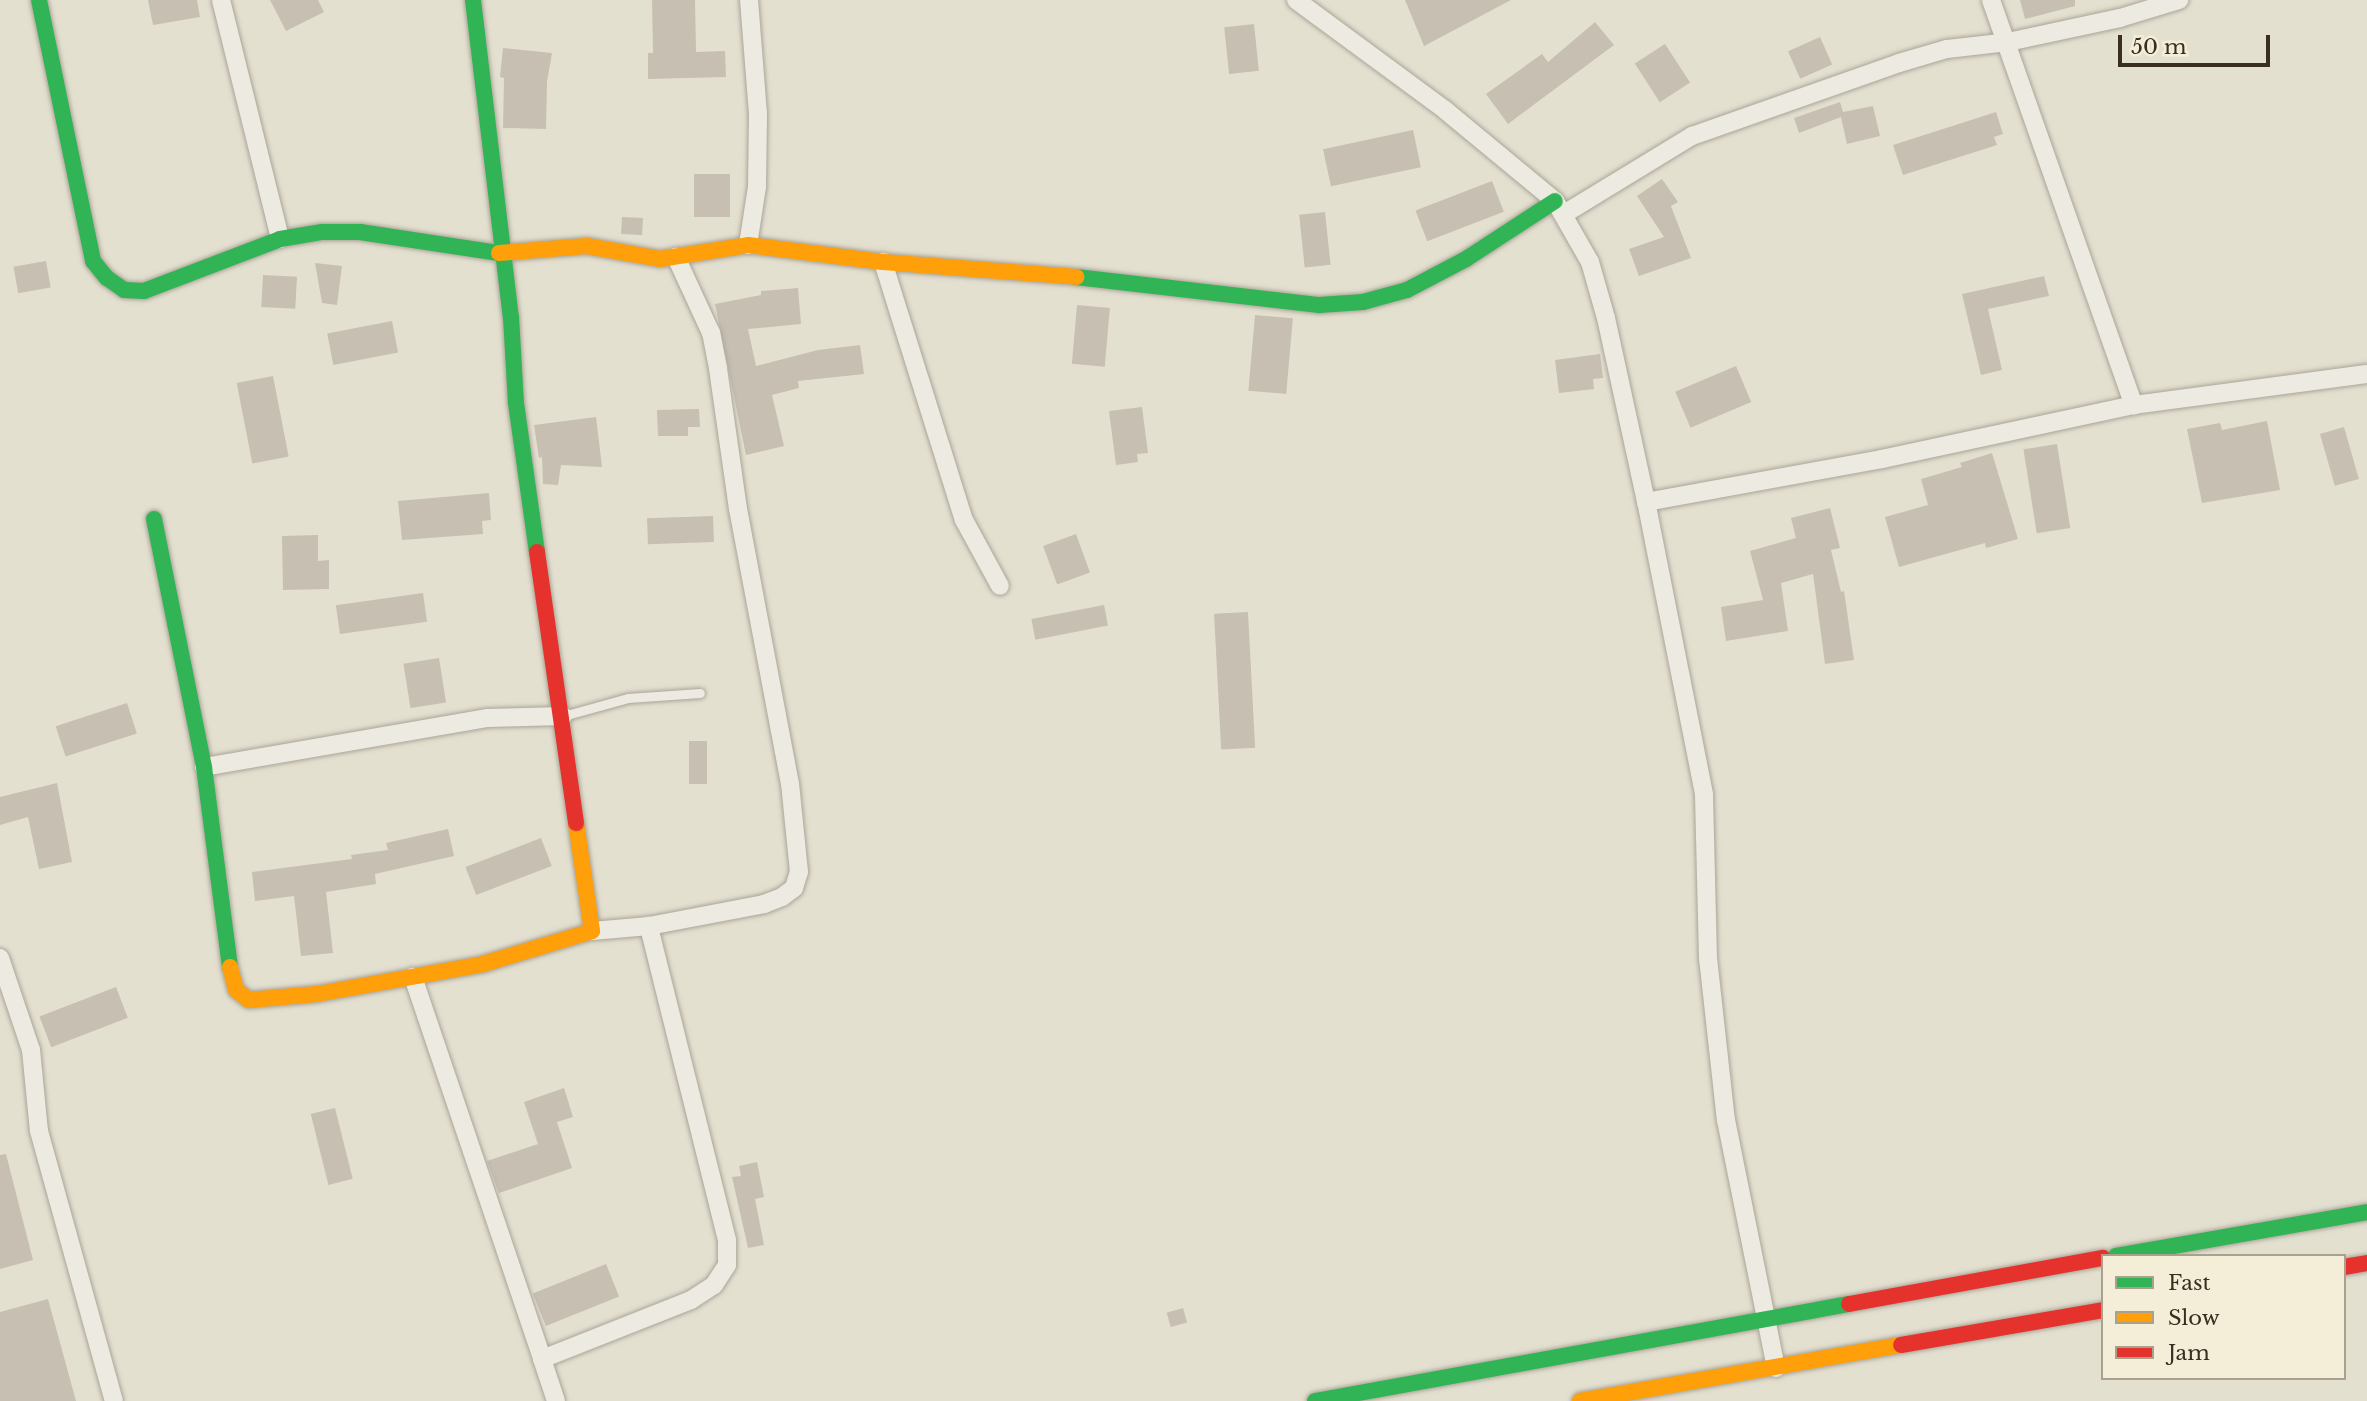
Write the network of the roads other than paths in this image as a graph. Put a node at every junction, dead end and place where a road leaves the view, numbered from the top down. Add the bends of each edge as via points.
1 (39, 0) edge
2 (221, 0) edge
3 (473, 0) edge
4 (749, 0) edge
5 (1296, 0) edge
6 (1991, 0) edge
7 (2179, 0) edge
8 (2008, 42) junction
9 (1560, 207) junction
10 (280, 239) junction
11 (748, 245) junction
12 (501, 253) junction
13 (676, 257) junction
14 (883, 262) junction
15 (2367, 374) edge
16 (2134, 405) junction
17 (1646, 502) junction
18 (154, 520) dead end
19 (1000, 586) dead end
20 (700, 693) dead end
21 (563, 716) junction
22 (204, 768) junction
23 (649, 926) junction
24 (592, 931) junction
25 (0, 958) edge
26 (413, 977) junction
27 (2367, 1212) edge
28 (2127, 1254) edge
29 (2101, 1258) edge
30 (2367, 1263) edge
31 (2346, 1267) edge
32 (2101, 1310) edge
33 (1763, 1318) junction
34 (542, 1359) junction
35 (1776, 1368) junction
36 (114, 1401) edge
37 (556, 1401) edge
38 (1315, 1401) edge
39 (1580, 1401) edge

1 - 10 main road via 86,237 93,261 107,278 124,290 144,291
2 - 10 street
3 - 12 main road
4 - 11 street via 758,114 757,187
5 - 9 street via 1445,110
6 - 8 street
7 - 8 street
8 - 9 street via 1947,49 1899,63 1692,136
8 - 16 street
9 - 14 main road via 1407,290 1363,302 1319,305 1055,275
9 - 17 street via 1590,262
10 - 12 main road via 360,232
11 - 13 main road
11 - 14 main road
12 - 13 main road via 587,246 649,258
12 - 21 main road via 511,317 516,402
13 - 23 street via 711,333 738,509 790,784 799,872 794,888 764,904
14 - 19 street via 964,520
15 - 16 street
16 - 17 street via 1882,459
17 - 33 street via 1704,794 1709,959 1726,1121
18 - 22 main road
20 - 21 lane via 628,698
21 - 22 street via 488,718
21 - 24 main road
22 - 26 main road via 236,990 248,1000 271,1000
23 - 24 street
23 - 34 street via 727,1240 727,1265 714,1285 691,1300
24 - 26 main road via 483,964
25 - 36 street via 31,1050 39,1131
26 - 34 street
27 - 28 main road
29 - 33 main road
30 - 31 main road
32 - 35 main road
33 - 35 street
33 - 38 main road
34 - 37 street
35 - 39 main road

